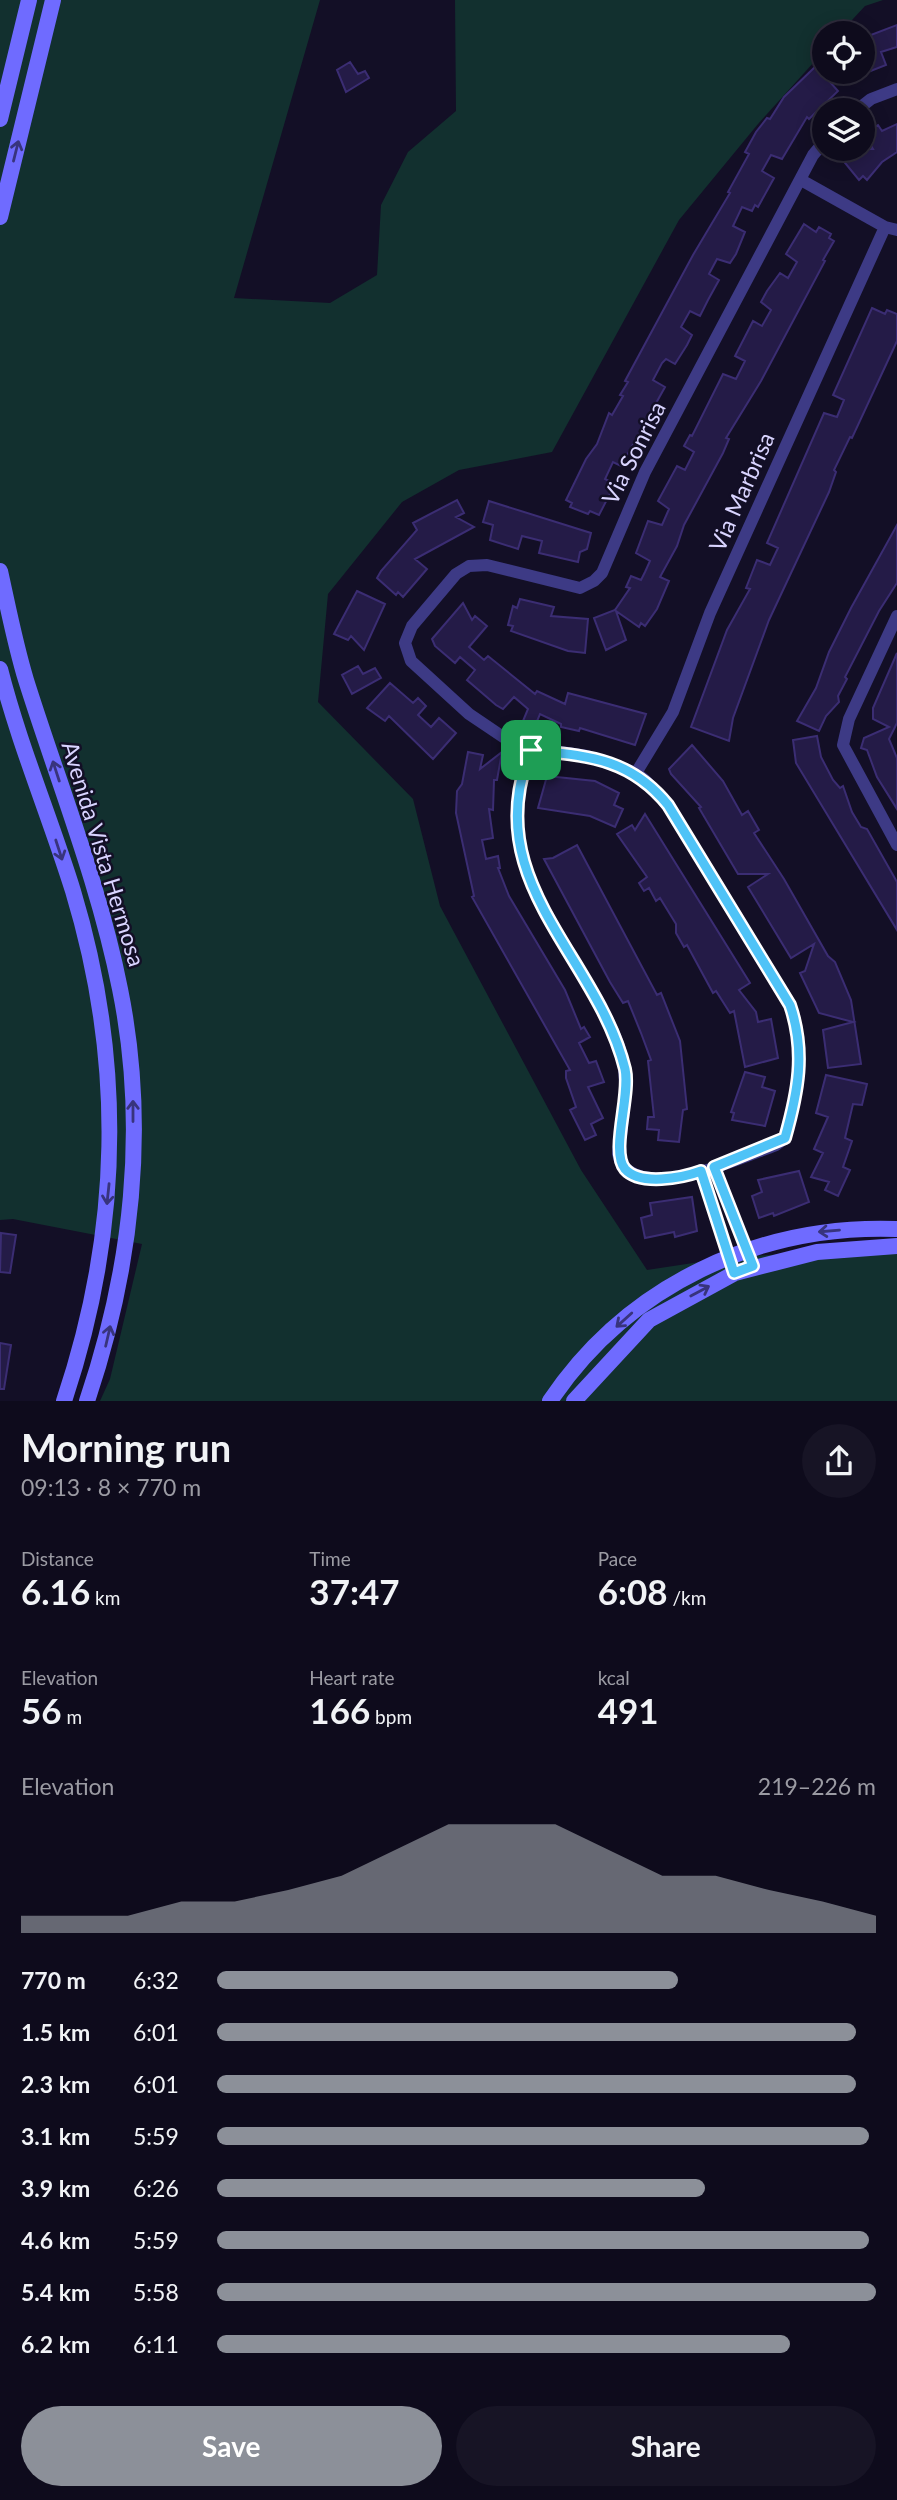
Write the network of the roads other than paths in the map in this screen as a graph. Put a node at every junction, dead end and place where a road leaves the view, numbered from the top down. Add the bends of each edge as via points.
1 (30, 0) edge
2 (53, 0) edge
3 (897, 89) edge
4 (874, 98) edge
5 (0, 120) edge
6 (812, 161) edge
7 (801, 180) junction
8 (0, 217) edge
9 (891, 228) edge
10 (0, 571) edge
11 (897, 616) edge
12 (0, 669) edge
13 (531, 750) junction
14 (636, 773) junction
15 (897, 845) edge
16 (708, 1169) junction
17 (720, 1201) junction
18 (897, 1229) edge
19 (897, 1242) edge
20 (747, 1248) junction
21 (728, 1256) junction
22 (753, 1266) junction
23 (734, 1273) junction
24 (64, 1401) edge
25 (87, 1401) edge
26 (550, 1401) edge
27 (574, 1401) edge

1 - 5 main road
8 -> 2 main road
3 - 4 street
6 - 7 street, Via Sonrisa
7 - 9 street
7 - 13 street, Via Sonrisa via 645,472 602,573 580,588 487,565 469,566 447,584 412,626 405,643 411,661 469,714 515,745
9 - 14 street, Via Marbrisa via 710,613 673,712
25 -> 10 main road, Avenida Vista Hermosa via 106,1344 127,1248 134,1176 133,1079 120,989 97,895 24,676
11 - 15 street via 849,719 843,745
12 -> 24 main road, Avenida Vista Hermosa via 73,892 97,987 109,1076 110,1173 103,1246 84,1342
13 - 14 street via 587,756
13 - 16 street via 519,792 516,830 530,884 616,1038 626,1073 618,1155 625,1169 643,1179
14 - 16 street via 668,805 790,1005 798,1032 801,1062 785,1138
16 - 17 street
17 - 20 street
17 - 21 street via 713,1214
18 -> 20 main road via 821,1231
19 - 22 main road
20 - 21 main road
20 - 22 street
21 - 23 street
21 -> 26 main road via 669,1285 633,1311 594,1347
22 - 23 main road
27 -> 23 main road via 649,1320

